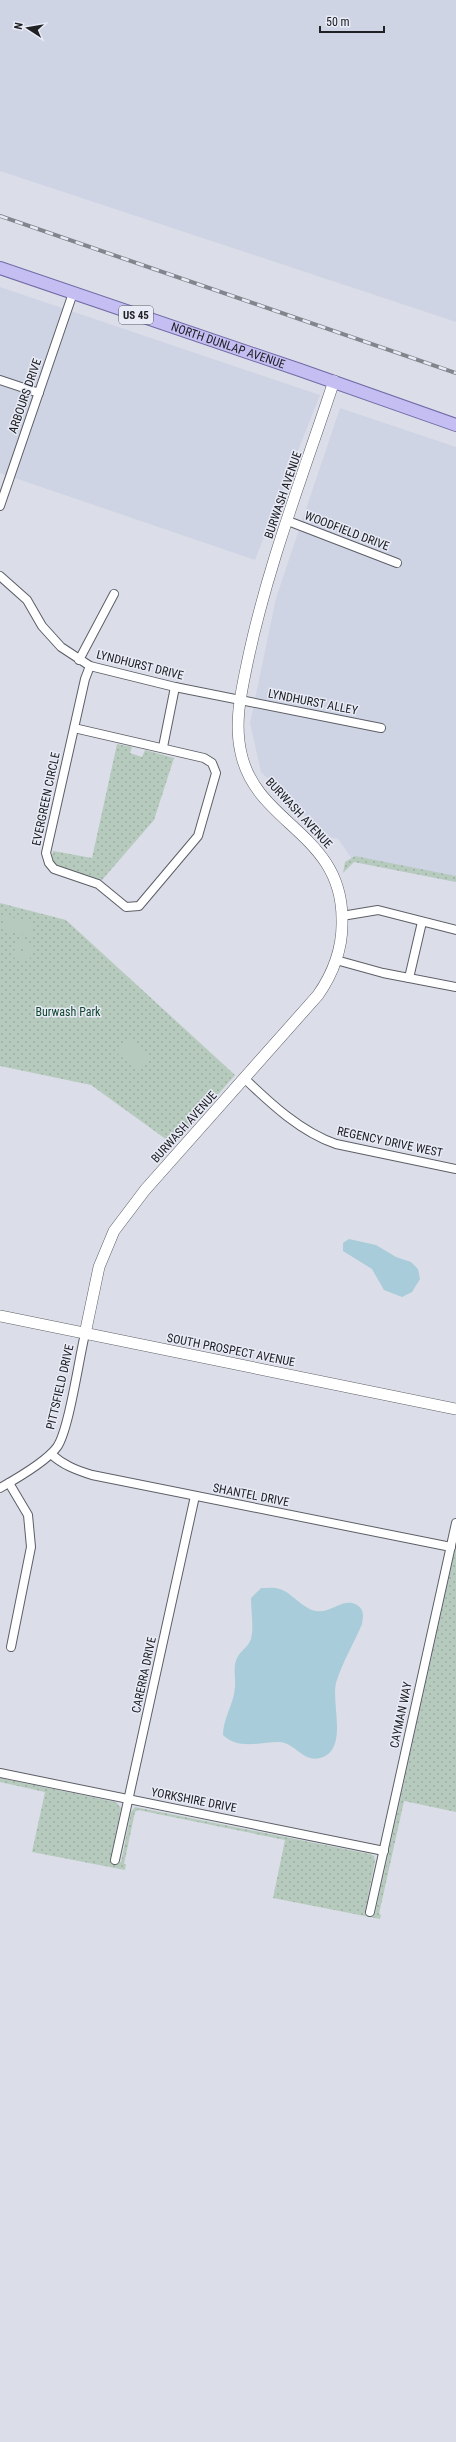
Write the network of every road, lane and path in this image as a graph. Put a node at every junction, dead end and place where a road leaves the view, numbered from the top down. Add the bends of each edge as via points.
1 (0, 268) edge
2 (72, 293) junction
3 (0, 380) edge
4 (334, 382) junction
5 (39, 393) junction
6 (456, 425) edge
7 (0, 506) edge
8 (288, 521) junction
9 (397, 563) dead end
10 (0, 576) edge
11 (114, 594) dead end
12 (79, 660) junction
13 (90, 666) junction
14 (175, 687) junction
15 (240, 700) junction
16 (74, 728) junction
17 (381, 728) dead end
18 (163, 747) junction
19 (342, 916) junction
20 (422, 922) junction
21 (456, 930) edge
22 (336, 960) junction
23 (409, 978) junction
24 (456, 987) edge
25 (244, 1078) junction
26 (456, 1169) edge
27 (0, 1316) edge
28 (85, 1334) junction
29 (456, 1409) edge
30 (51, 1454) junction
31 (9, 1483) junction
32 (0, 1488) edge
33 (195, 1496) junction
34 (456, 1523) edge
35 (451, 1547) junction
36 (11, 1647) dead end
37 (0, 1773) edge
38 (129, 1799) junction
39 (384, 1851) junction
40 (115, 1860) dead end
41 (370, 1912) dead end

1 - 2 main road, NORTH DUNLAP AVENUE / US 45
2 - 4 main road, NORTH DUNLAP AVENUE / US 45
2 - 5 street, ARBOURS DRIVE
3 - 5 street
4 - 6 main road, NORTH DUNLAP AVENUE / US 45
4 - 8 street, BURWASH AVENUE
5 - 7 street, ARBOURS DRIVE
8 - 9 street, WOODFIELD DRIVE
8 - 15 street, BURWASH AVENUE via 262,600
10 - 12 street, LYNDHURST DRIVE via 26,600 49,635
11 - 12 street
12 - 13 street, LYNDHURST DRIVE
13 - 14 street, LYNDHURST DRIVE
13 - 16 street, EVERGREEN CIRCLE
14 - 15 street, LYNDHURST DRIVE
14 - 18 street
15 - 17 street, LYNDHURST ALLEY
15 - 19 street, BURWASH AVENUE via 238,740 250,779 269,803 311,842 326,861 339,890
16 - 18 street, EVERGREEN CIRCLE
16 - 18 street, EVERGREEN CIRCLE via 46,853 47,859 54,869 98,884 126,908 139,906 194,843 215,782 216,773 209,760
19 - 20 street via 378,910
19 - 22 street, BURWASH AVENUE via 340,948
20 - 21 street
20 - 23 street
22 - 23 street
22 - 25 street, BURWASH AVENUE via 318,995
23 - 24 street
25 - 26 street, REGENCY DRIVE WEST via 300,1126 322,1139
25 - 28 street, BURWASH AVENUE via 145,1190 114,1231 98,1267
27 - 28 street, SOUTH PROSPECT AVENUE
28 - 29 street, SOUTH PROSPECT AVENUE
28 - 30 street, PITTSFIELD DRIVE via 65,1426 58,1446
30 - 31 street, PITTSFIELD DRIVE
30 - 33 street, SHANTEL DRIVE via 61,1463 76,1470
31 - 32 street, PITTSFIELD DRIVE
31 - 36 street via 28,1515 31,1547
33 - 35 street, SHANTEL DRIVE
33 - 38 street, CARERRA DRIVE
34 - 35 street, CAYMAN WAY
35 - 39 street, CAYMAN WAY
37 - 38 street, YORKSHIRE DRIVE
38 - 39 street, YORKSHIRE DRIVE
38 - 40 street, CARERRA DRIVE
39 - 41 street, CAYMAN WAY

